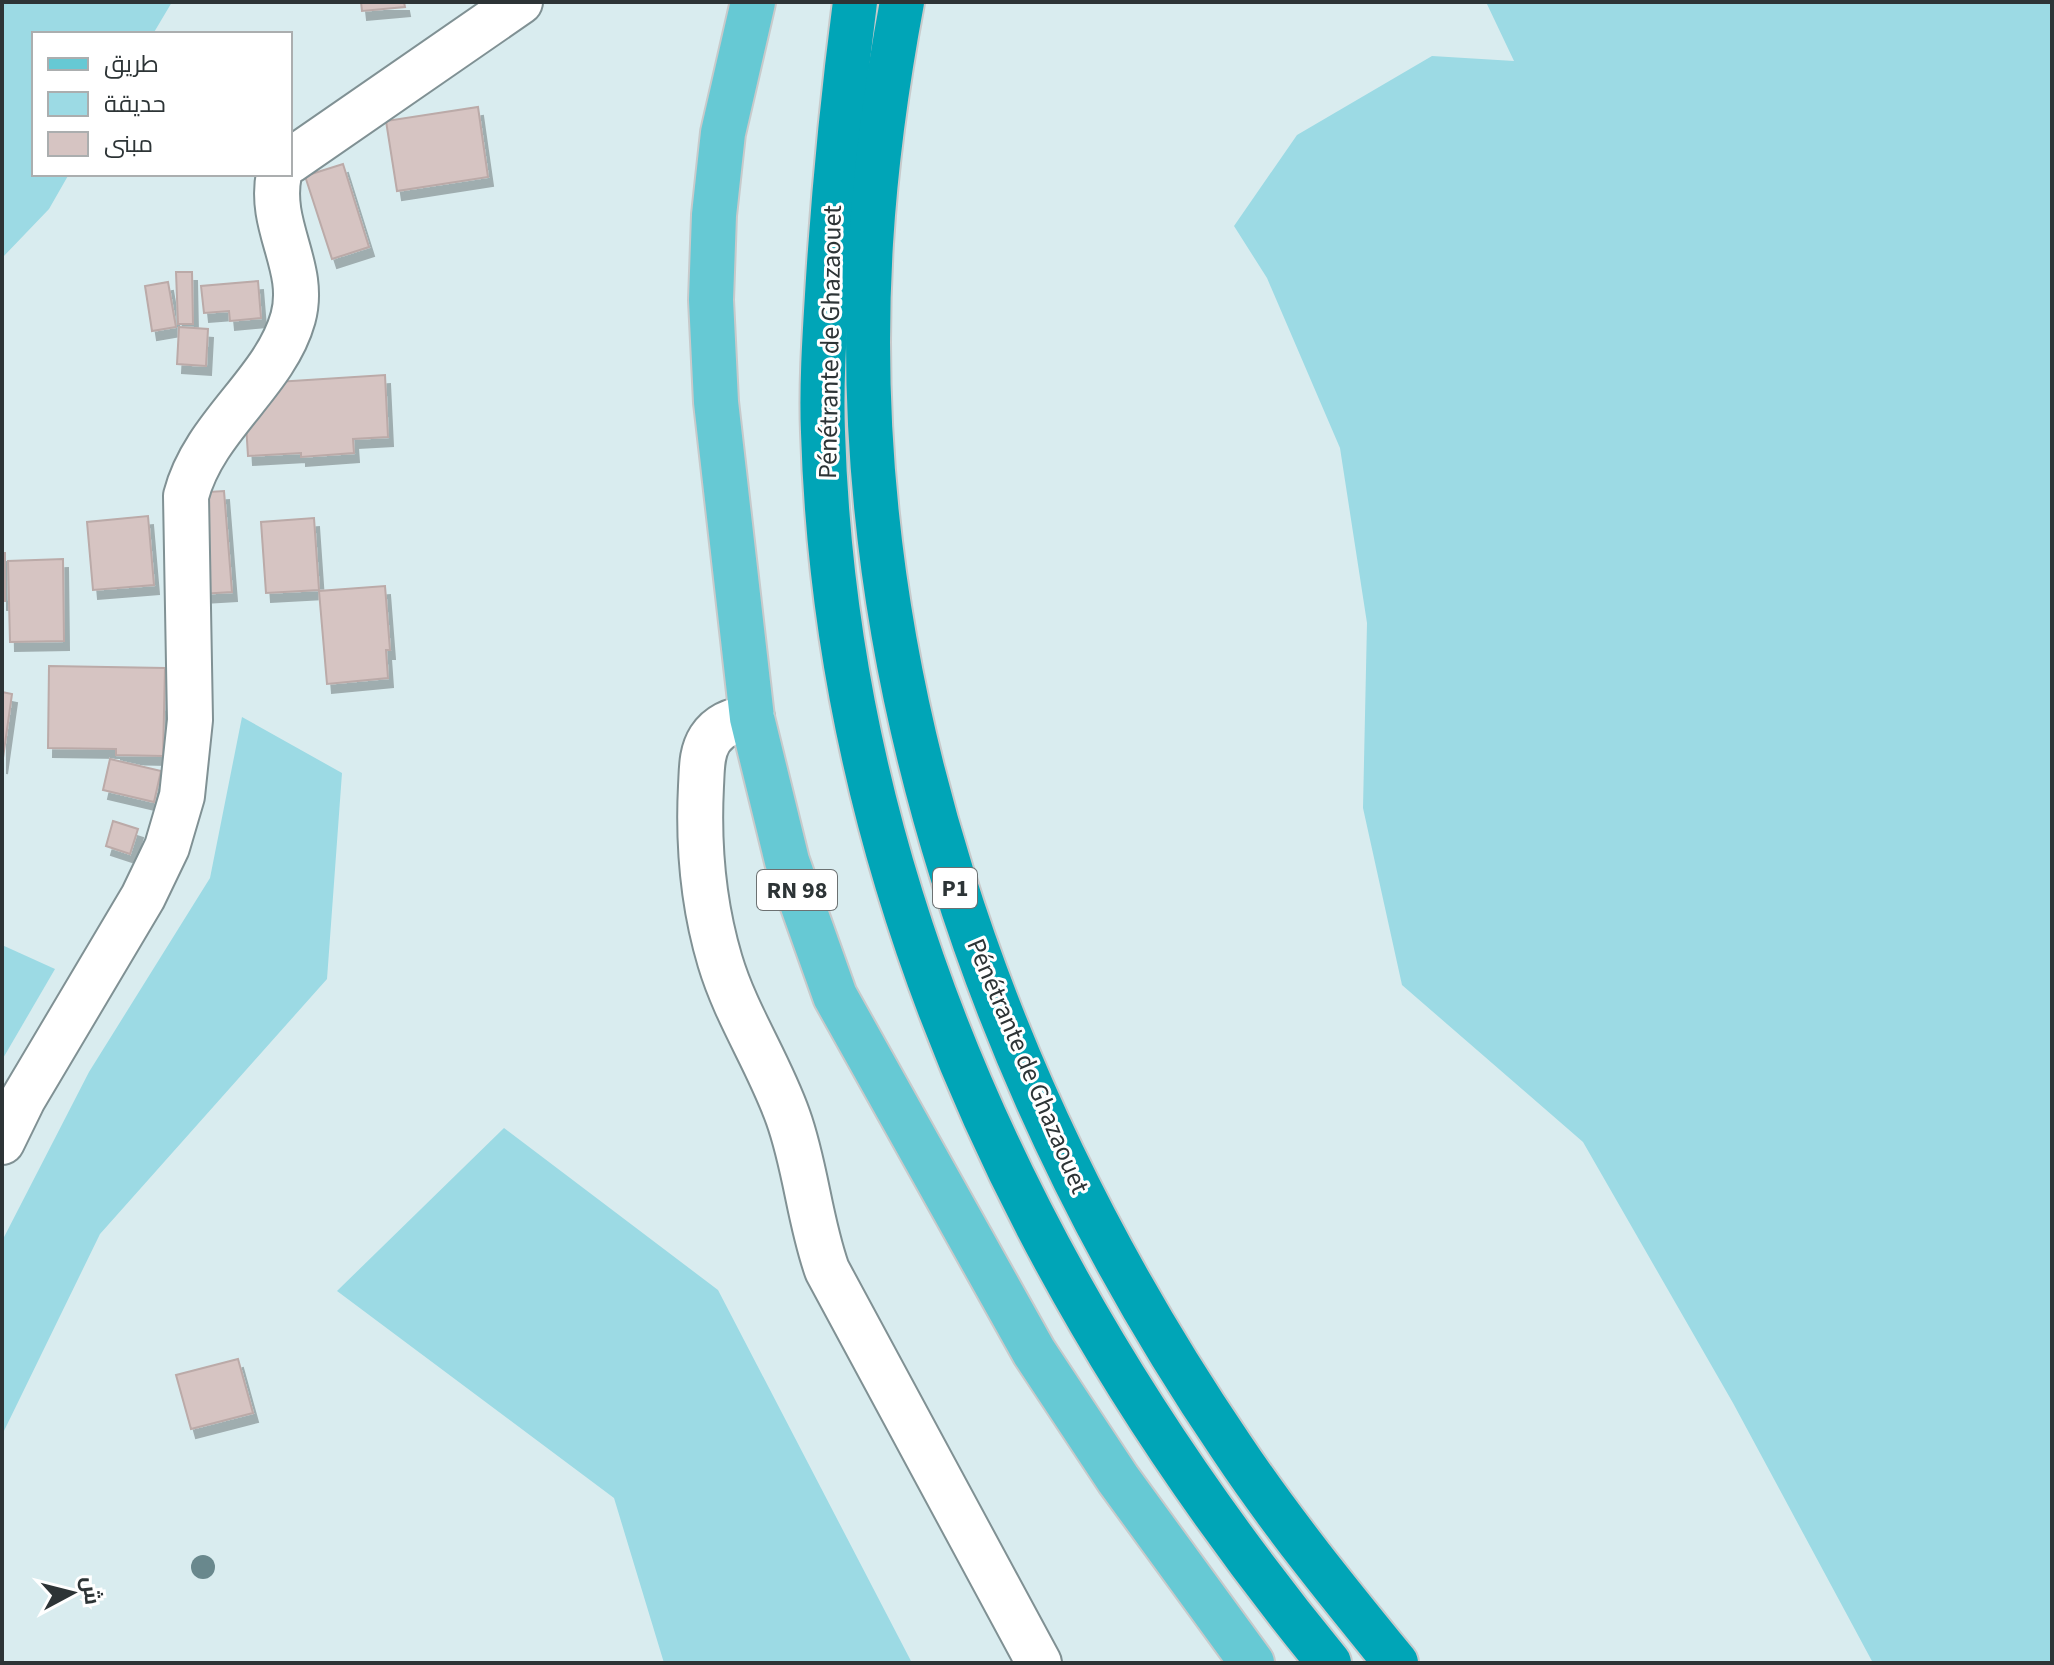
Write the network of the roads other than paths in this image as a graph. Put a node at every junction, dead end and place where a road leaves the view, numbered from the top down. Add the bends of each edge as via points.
1 (520, 2) edge
2 (753, 2) edge
3 (855, 2) edge
4 (902, 2) edge
5 (292, 160) edge
6 (279, 176) edge
7 (752, 718) junction
8 (2, 1142) edge
9 (1039, 1663) edge
10 (1252, 1663) edge
11 (1329, 1663) edge
12 (1396, 1663) edge

1 - 5 street
2 - 7 main road, RN 98 via 723,133 711,300 716,402
3 - 11 highway, Pénétrante de Ghazaouet / P1 via 833,206 823,429 844,642 896,878 971,1088 1077,1302 1189,1480
4 - 12 highway, Pénétrante de Ghazaouet / P1 via 881,138 869,341 879,529 895,646 926,790 987,978 1028,1080 1125,1276 1233,1451
6 - 8 street via 276,208 296,288 294,315 261,376 192,473 186,496 190,720 179,809 143,897
7 - 9 street via 719,729 703,759 702,868 720,962 788,1115 827,1270
7 - 10 main road, RN 98 via 787,861 835,996 858,1042 1043,1365 1118,1479

